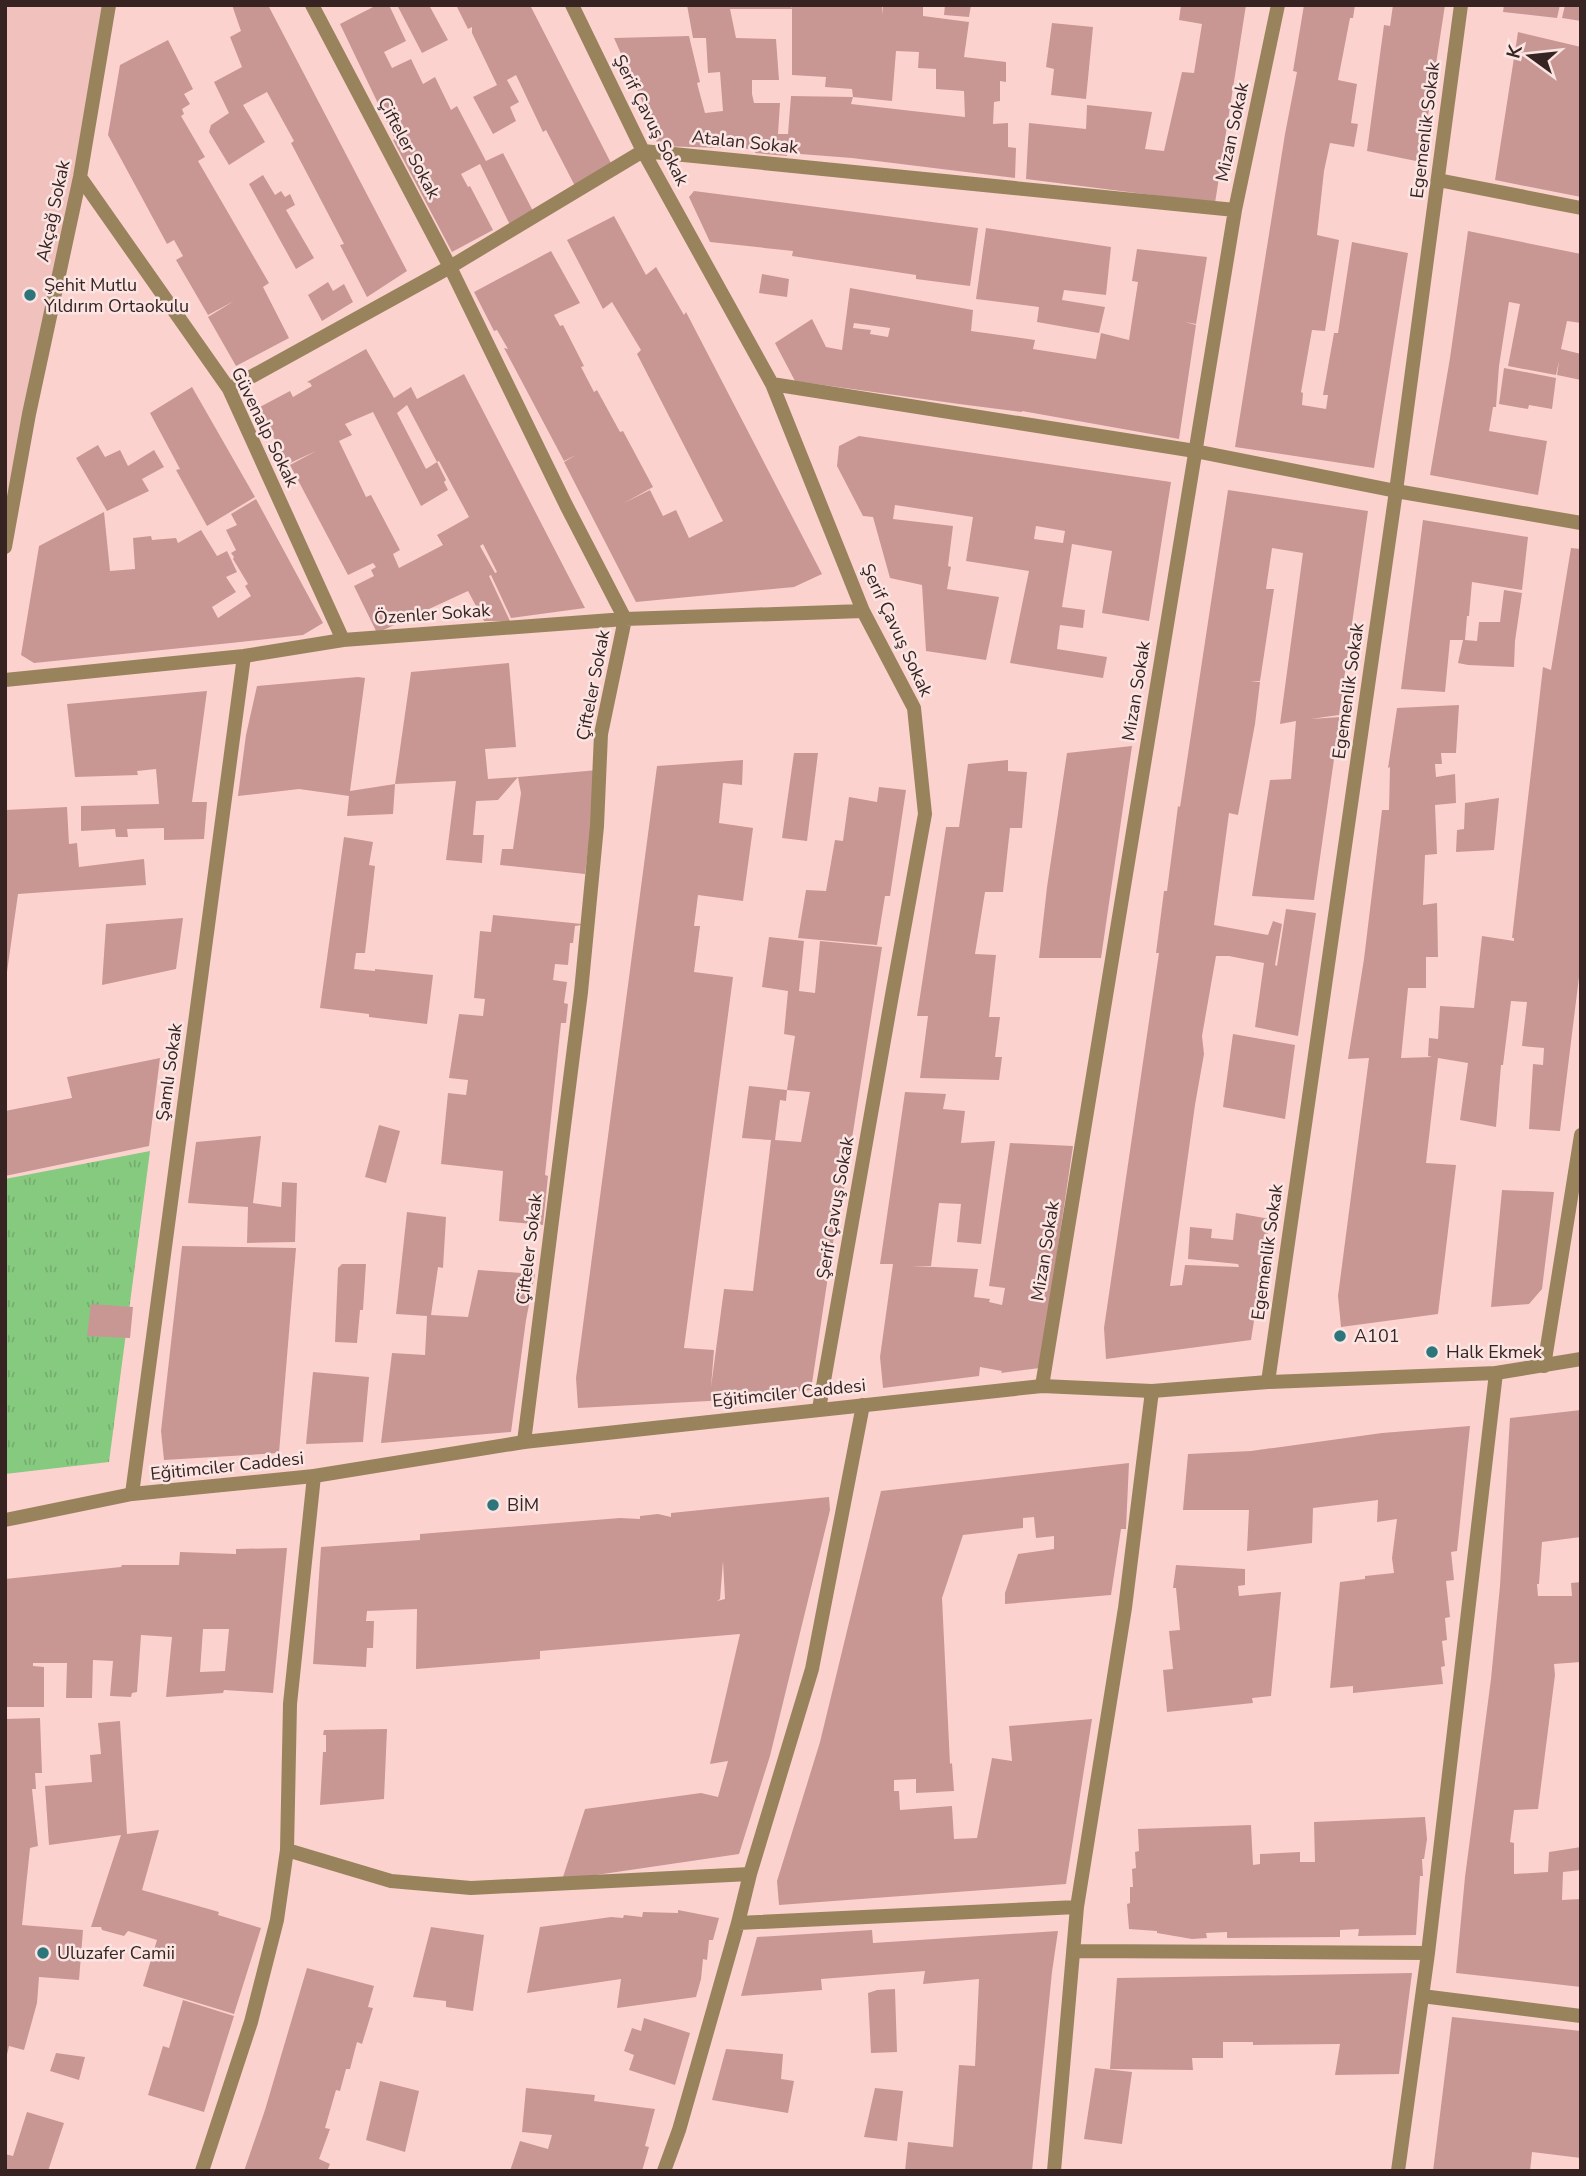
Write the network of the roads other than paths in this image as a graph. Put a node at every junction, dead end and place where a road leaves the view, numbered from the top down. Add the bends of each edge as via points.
1 (109, 5) edge
2 (312, 5) edge
3 (572, 5) edge
4 (1278, 5) edge
5 (1461, 5) edge
6 (643, 151) junction
7 (80, 177) junction
8 (1438, 180) junction
9 (1581, 208) edge
10 (1235, 210) junction
11 (450, 267) junction
12 (772, 384) junction
13 (229, 389) junction
14 (1195, 451) junction
15 (1396, 491) junction
16 (1581, 523) edge
17 (5, 547) edge
18 (863, 611) junction
19 (625, 619) junction
20 (343, 640) junction
21 (244, 656) junction
22 (5, 680) edge
23 (1581, 1135) edge
24 (1581, 1359) edge
25 (1544, 1366) junction
26 (1496, 1373) junction
27 (1268, 1382) junction
28 (1042, 1386) junction
29 (1152, 1391) junction
30 (863, 1405) junction
31 (819, 1409) junction
32 (524, 1442) junction
33 (314, 1476) junction
34 (132, 1494) junction
35 (5, 1520) edge
36 (287, 1850) junction
37 (750, 1874) junction
38 (1077, 1907) junction
39 (738, 1923) junction
40 (1075, 1951) junction
41 (1428, 1953) junction
42 (1422, 1996) junction
43 (1581, 2016) edge
44 (202, 2171) edge
45 (664, 2171) edge
46 (1054, 2171) edge
47 (1398, 2171) edge

1 - 7 street, Akçağ Sokak
2 - 11 street, Çifteler Sokak
3 - 6 street, Şerif Çavuş Sokak
4 - 10 street, Mizan Sokak
5 - 8 street, Egemenlik Sokak
6 - 10 street, Atalan Sokak
6 - 11 street
6 - 12 street, Şerif Çavuş Sokak
7 - 13 street, Güvenalp Sokak
7 - 17 street, Akçağ Sokak
8 - 9 street
8 - 15 street, Egemenlik Sokak
10 - 14 street, Mizan Sokak
11 - 13 street
11 - 19 street, Çifteler Sokak
12 - 14 street
12 - 18 street, Şerif Çavuş Sokak
13 - 20 street, Güvenalp Sokak
14 - 15 street
14 - 28 street, Mizan Sokak
15 - 16 street
15 - 27 street, Egemenlik Sokak
18 - 19 street, Özenler Sokak
18 - 31 street, Şerif Çavuş Sokak via 914,708 925,814
19 - 20 street, Özenler Sokak
19 - 32 street, Çifteler Sokak via 601,734 581,992
20 - 21 street, Özenler Sokak
21 - 22 street, Özenler Sokak
21 - 34 street, Şamlı Sokak
23 - 25 street
24 - 25 street, Eğitimciler Caddesi
25 - 26 street, Eğitimciler Caddesi
26 - 27 street, Eğitimciler Caddesi
26 - 41 street
27 - 29 street, Eğitimciler Caddesi
28 - 29 street, Eğitimciler Caddesi
28 - 30 street, Eğitimciler Caddesi
29 - 38 street via 1125,1608
30 - 31 street, Eğitimciler Caddesi
30 - 37 street via 812,1669
31 - 32 street, Eğitimciler Caddesi
32 - 33 street, Eğitimciler Caddesi
33 - 34 street, Eğitimciler Caddesi
33 - 36 street via 290,1704
34 - 35 street, Eğitimciler Caddesi
36 - 37 street via 391,1881 471,1888
36 - 44 street via 278,1920 251,2022
37 - 39 street
38 - 39 street
38 - 40 street
39 - 45 street
40 - 41 street
40 - 46 street
41 - 42 street
42 - 43 street
42 - 47 street

